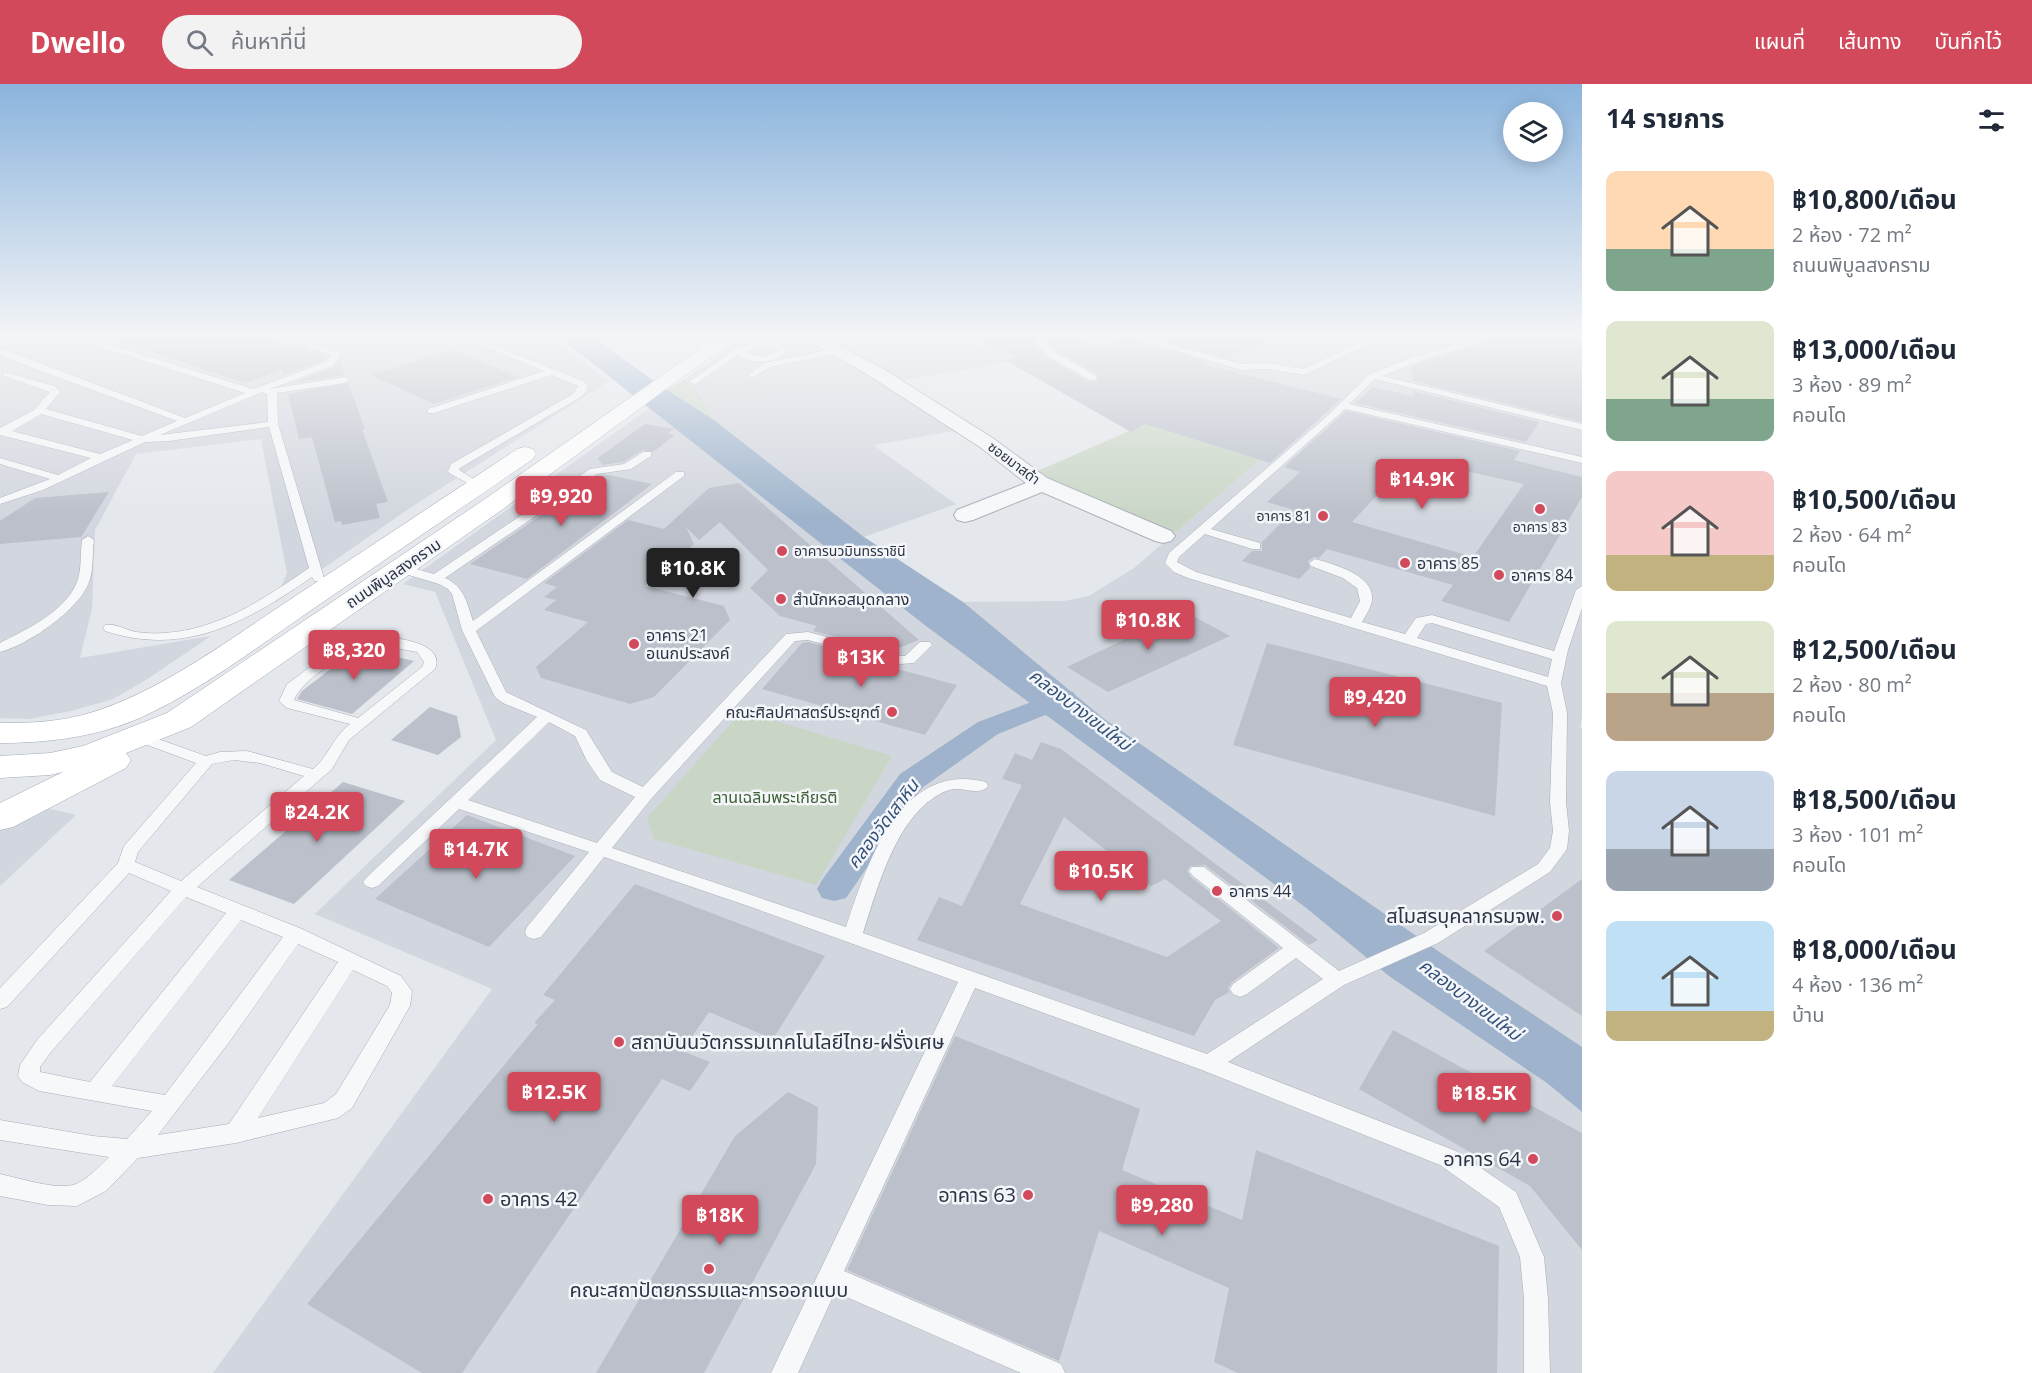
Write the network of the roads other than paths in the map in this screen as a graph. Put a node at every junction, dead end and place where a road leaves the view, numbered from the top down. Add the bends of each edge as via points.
1 (51, 397) edge
2 (120, 397) edge
3 (246, 397) edge
4 (264, 397) edge
5 (474, 397) edge
6 (572, 397) edge
7 (626, 397) edge
8 (915, 397) edge
9 (1353, 397) edge
10 (1460, 397) edge
11 (620, 400) junction
12 (1344, 406) junction
13 (39, 411) junction
14 (431, 411) dead end
15 (185, 421) junction
16 (273, 424) junction
17 (1582, 427) edge
18 (1, 431) edge
19 (142, 439) junction
20 (647, 454) dead end
21 (101, 457) junction
22 (1582, 460) edge
23 (0, 461) edge
24 (680, 474) dead end
25 (58, 478) junction
26 (1039, 483) junction
27 (478, 486) junction
28 (0, 501) edge
29 (965, 515) dead end
30 (1203, 530) junction
31 (1163, 537) dead end
32 (88, 540) dead end
33 (1256, 546) dead end
34 (1315, 563) dead end
35 (399, 568) junction
36 (318, 579) junction
37 (435, 579) junction
38 (1582, 590) edge
39 (1355, 623) junction
40 (110, 628) dead end
41 (469, 630) junction
42 (1409, 639) junction
43 (925, 645) dead end
44 (0, 648) edge
45 (1560, 657) junction
46 (1554, 683) junction
47 (547, 716) junction
48 (179, 720) junction
49 (362, 723) junction
50 (0, 733) edge
51 (147, 740) junction
52 (206, 761) junction
53 (0, 767) edge
54 (316, 775) junction
55 (980, 786) dead end
56 (645, 795) junction
57 (456, 802) junction
58 (0, 818) edge
59 (601, 849) junction
60 (126, 865) junction
61 (1198, 871) dead end
62 (372, 882) dead end
63 (183, 889) junction
64 (238, 911) junction
65 (534, 932) dead end
66 (295, 934) junction
67 (853, 935) junction
68 (1295, 948) junction
69 (350, 958) junction
70 (970, 977) junction
71 (1336, 980) junction
72 (1240, 988) dead end
73 (0, 1001) edge
74 (1209, 1064) junction
75 (95, 1092) junction
76 (170, 1105) junction
77 (0, 1130) edge
78 (236, 1133) junction
79 (134, 1149) junction
80 (0, 1185) edge
81 (829, 1277) junction
82 (784, 1373) edge
83 (1052, 1373) edge
84 (1537, 1373) edge

1 - 13 lane
2 - 15 lane
3 - 15 lane
4 - 16 lane
5 - 14 lane
6 - 27 lane via 455,466 453,471
7 - 11 main road, ถนนพิบูลสงคราม
8 - 26 street, ซอยมาสด้า via 987,443
9 - 12 lane
10 - 17 lane
11 - 27 main road, ถนนพิบูลสงคราม
11 - 35 main road, ถนนพิบูลสงคราม
12 - 22 lane
12 - 30 lane
13 - 18 lane
13 - 19 lane
15 - 19 lane
16 - 19 lane
16 - 36 lane
18 - 21 lane
19 - 21 lane
20 - 37 lane via 627,467 594,471
21 - 25 lane
23 - 25 lane
24 - 41 lane
25 - 28 lane via 16,498
26 - 29 street
26 - 31 street, ซอยมาสด้า
27 - 36 main road, ถนนพิบูลสงคราม
30 - 33 lane
30 - 39 lane via 1173,556 1172,563 1178,569
32 - 44 lane via 78,593 39,626
34 - 39 lane via 1338,570 1362,586 1366,600
35 - 37 lane
35 - 48 main road, ถนนพิบูลสงคราม
36 - 40 lane via 213,627 161,636 137,636
36 - 50 main road, ถนนพิบูลสงคราม via 223,657 130,710 43,733
37 - 41 lane via 452,586 458,594
38 - 45 lane
39 - 42 lane
41 - 47 lane via 500,694
42 - 45 lane via 1421,621 1432,619
42 - 46 lane
43 - 56 lane via 909,660 900,660 808,636 791,637
45 - 46 lane
46 - 71 lane via 1560,713 1558,849 1544,868 1443,932
47 - 56 lane via 581,733 606,776
47 - 57 lane
48 - 51 main road
48 - 53 main road, ถนนพิบูลสงคราม via 93,754 50,764
49 - 49 lane via 428,669 430,657 422,649 380,639 357,641 292,687 287,695 286,701 292,705
49 - 54 lane via 343,737
51 - 52 lane
51 - 58 main road via 95,772
52 - 54 lane via 234,753
52 - 60 lane via 130,850
54 - 63 lane
55 - 67 lane via 944,786 927,795 910,812 879,858
56 - 59 lane
57 - 59 lane
57 - 62 lane
59 - 65 lane
59 - 67 lane
60 - 63 lane
60 - 73 lane
61 - 68 lane
63 - 64 lane
63 - 75 lane via 30,1065 29,1076 39,1082
64 - 66 lane
64 - 75 lane
66 - 69 lane
66 - 76 lane
67 - 70 lane
68 - 71 lane
68 - 72 lane
69 - 78 lane
69 - 78 lane via 394,981 402,991 400,1006 344,1101 330,1111
70 - 74 lane
70 - 81 lane
71 - 74 lane
74 - 84 lane via 1448,1158 1508,1200 1532,1257
75 - 76 lane
76 - 79 lane
77 - 79 lane
78 - 79 lane
79 - 80 lane via 94,1188 78,1195
81 - 82 lane
81 - 83 lane

